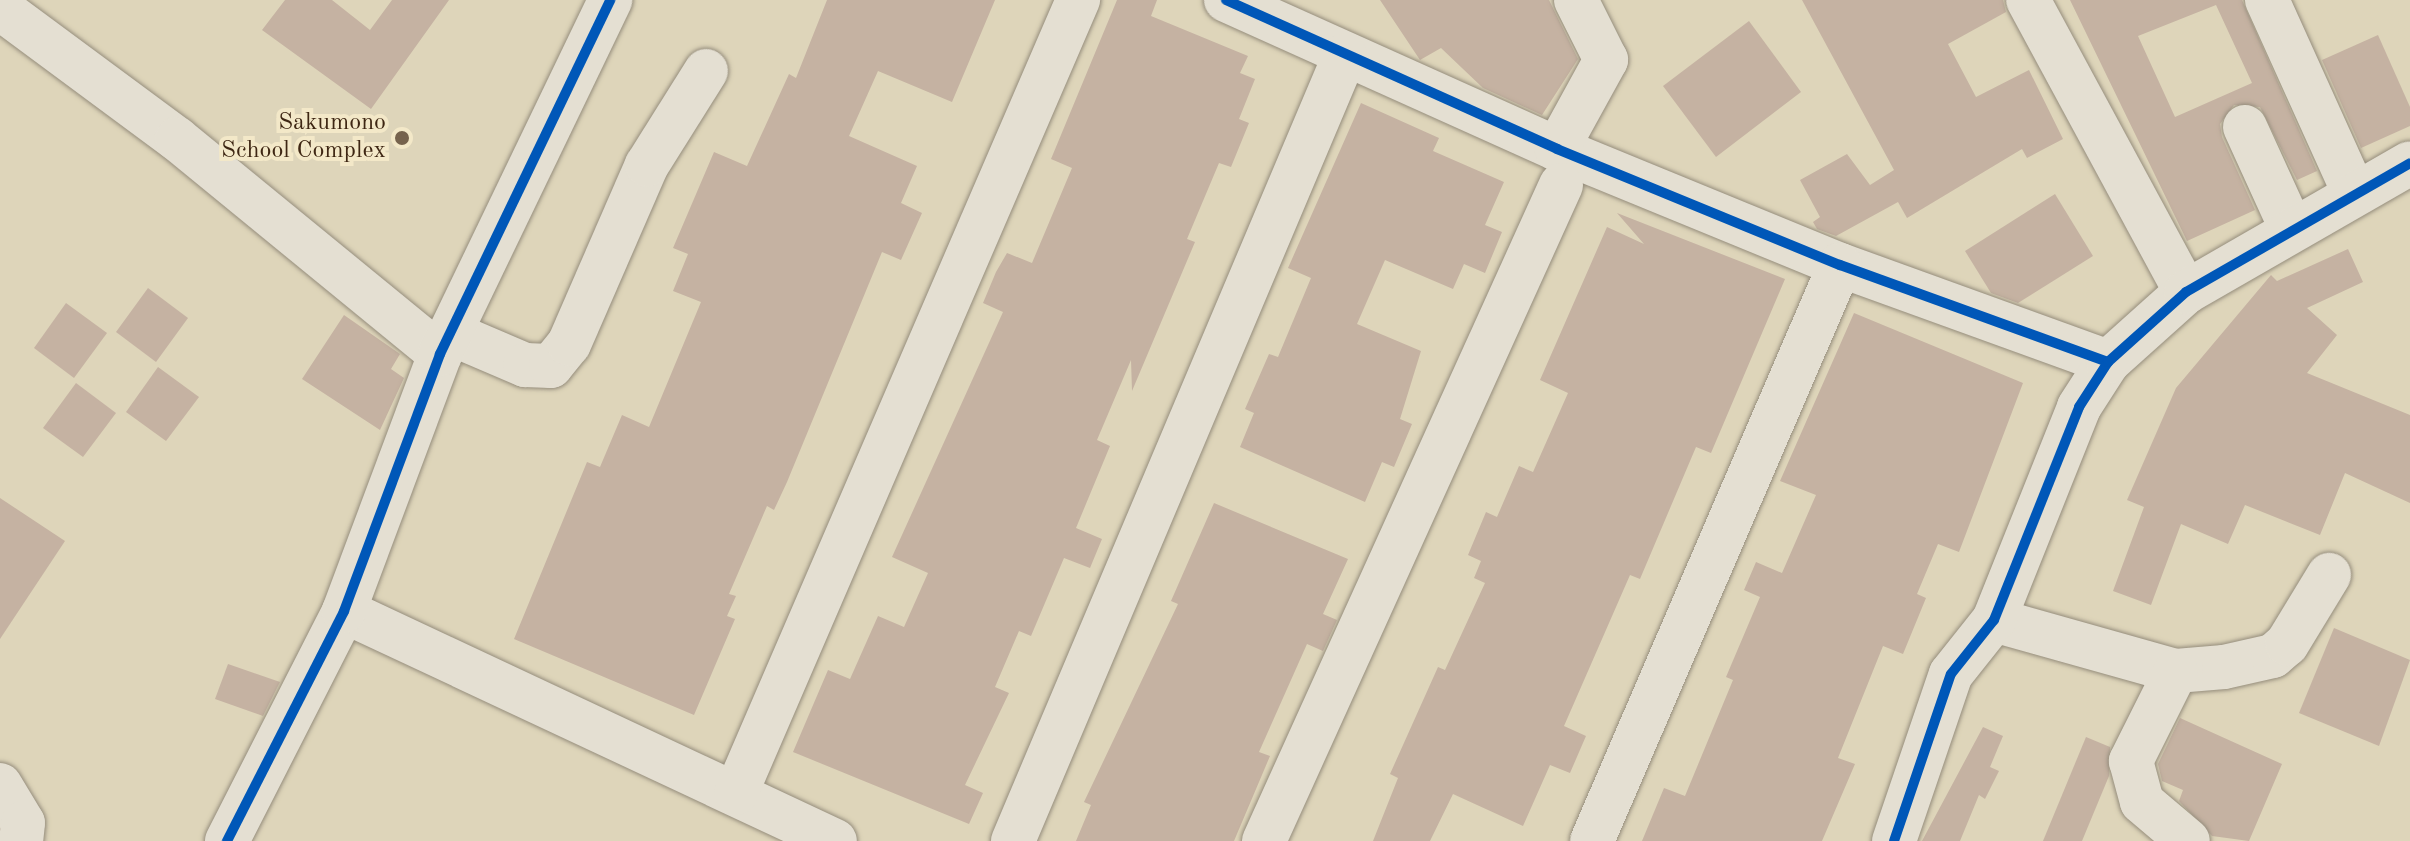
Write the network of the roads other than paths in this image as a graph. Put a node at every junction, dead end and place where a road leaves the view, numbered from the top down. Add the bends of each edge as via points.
1 (610, 0) edge
2 (1078, 0) edge
3 (1226, 0) edge
4 (1576, 0) edge
5 (2028, 0) edge
6 (2267, 0) edge
7 (0, 8) edge
8 (1345, 55) junction
9 (706, 71) dead end
10 (2245, 127) dead end
11 (2410, 163) edge
12 (1559, 167) junction
13 (2354, 193) junction
14 (2292, 230) junction
15 (1840, 265) junction
16 (2186, 292) junction
17 (445, 344) junction
18 (2108, 362) junction
19 (2329, 575) dead end
20 (344, 611) junction
21 (1994, 620) junction
22 (2176, 671) junction
23 (0, 785) edge
24 (736, 793) junction
25 (21, 841) edge
26 (227, 841) edge
27 (835, 841) edge
28 (1013, 841) edge
29 (1264, 841) edge
30 (1592, 841) edge
31 (1894, 841) edge
32 (2188, 841) edge

1 - 17 street
2 - 24 street
3 - 8 street
4 - 12 street via 1606,60
5 - 16 street
6 - 13 street
7 - 17 street
8 - 12 street
8 - 28 street
9 - 17 street via 647,165 569,344 551,366 525,365
10 - 14 street
11 - 13 street
12 - 15 street
12 - 29 street
13 - 14 street
14 - 16 street
15 - 18 street
15 - 30 street
16 - 18 street
17 - 20 street
18 - 21 street via 2079,407
19 - 22 street via 2273,656
20 - 24 street
20 - 26 street
21 - 22 street
21 - 31 street via 1951,674
22 - 32 street via 2131,761 2142,802
23 - 25 street via 23,823
24 - 27 street

